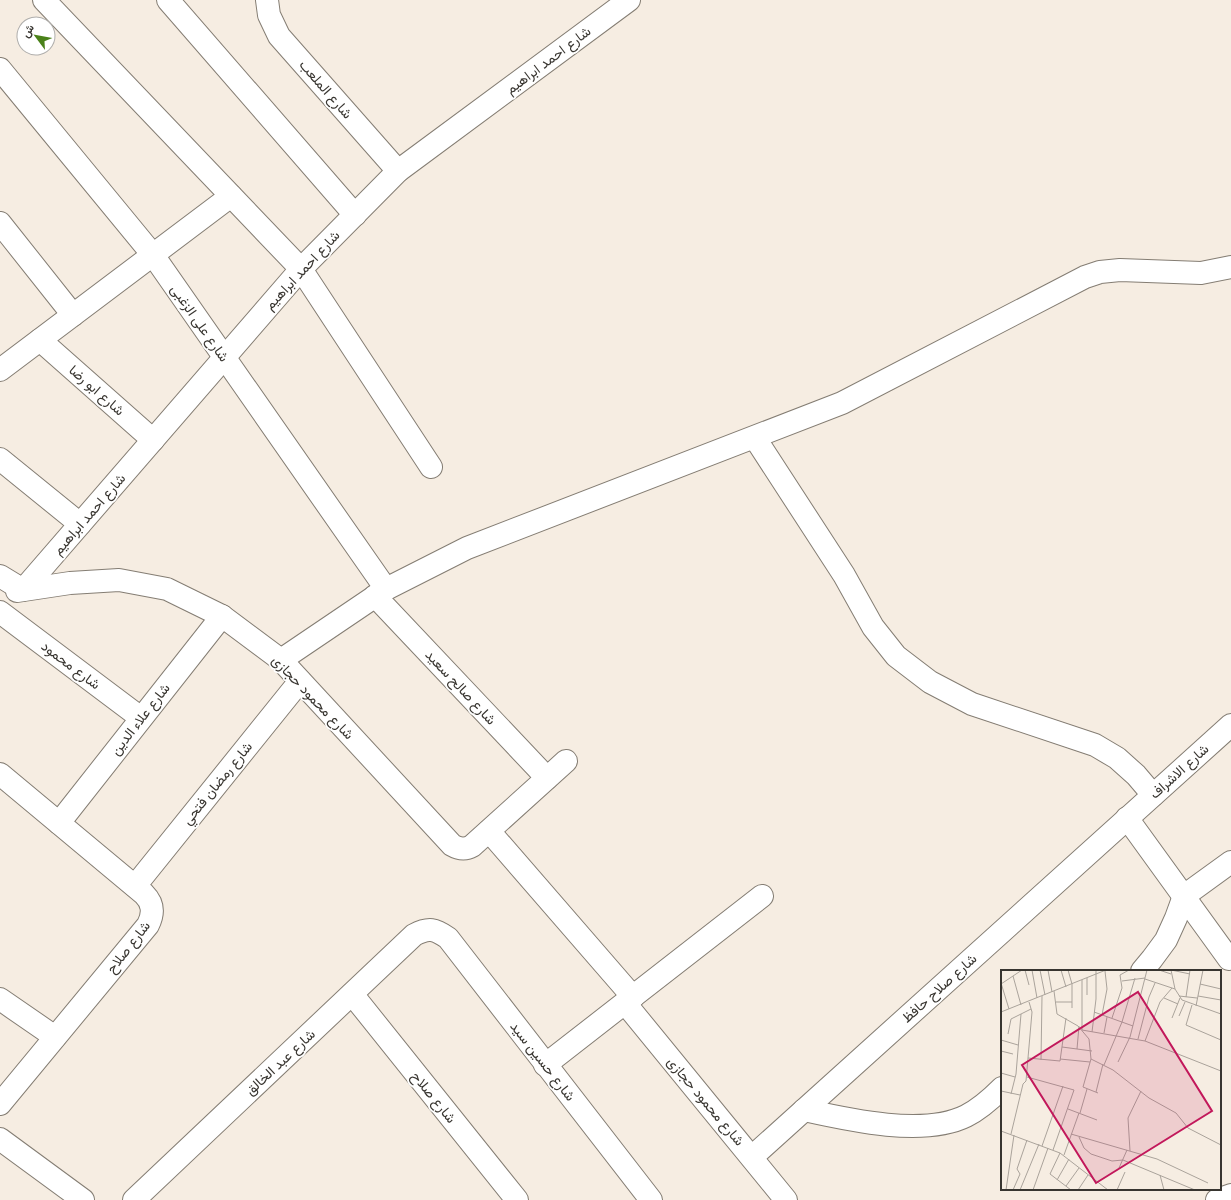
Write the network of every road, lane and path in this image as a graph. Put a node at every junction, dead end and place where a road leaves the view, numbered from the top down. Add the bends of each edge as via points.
1 (44, 0) edge
2 (168, 0) edge
3 (266, 0) edge
4 (629, 0) edge
5 (0, 69) edge
6 (398, 171) junction
7 (231, 196) junction
8 (355, 214) junction
9 (0, 222) edge
10 (153, 255) junction
11 (1231, 267) edge
12 (301, 269) junction
13 (73, 315) junction
14 (40, 340) junction
15 (224, 358) junction
16 (0, 370) edge
17 (755, 438) junction
18 (153, 440) junction
19 (0, 460) edge
20 (431, 467) dead end
21 (80, 524) junction
22 (0, 576) edge
23 (22, 590) junction
24 (380, 592) junction
25 (0, 594) edge
26 (0, 612) edge
27 (222, 616) junction
28 (281, 660) junction
29 (300, 681) junction
30 (141, 718) junction
31 (1231, 725) edge
32 (566, 761) dead end
33 (0, 774) edge
34 (547, 778) junction
35 (1153, 795) junction
36 (1127, 818) junction
37 (59, 823) junction
38 (489, 831) junction
39 (1231, 862) edge
40 (135, 886) junction
41 (762, 896) dead end
42 (1184, 896) junction
43 (430, 930) joint
44 (1229, 958) dead end
45 (1143, 970) edge
46 (352, 994) junction
47 (0, 999) edge
48 (629, 1000) junction
49 (55, 1037) junction
50 (545, 1065) junction
51 (1001, 1089) edge
52 (0, 1104) edge
53 (804, 1110) junction
54 (0, 1139) edge
55 (752, 1157) junction
56 (1231, 1195) edge
57 (83, 1200) edge
58 (134, 1200) edge
59 (517, 1200) edge
60 (651, 1200) edge
61 (786, 1200) edge
62 (1217, 1200) edge

1 - 7 street
2 - 8 street
3 - 6 street, شارع الملعب via 269,15 279,36
4 - 6 street, شارع احمد ابراهيم
5 - 10 street, شارع على الزغبى
6 - 8 street, شارع احمد ابراهيم
7 - 10 street
7 - 12 street
8 - 12 street, شارع احمد ابراهيم
9 - 13 street
10 - 13 street
10 - 15 street, شارع على الزغبى
11 - 17 street via 1200,273 1120,270 1100,272 1086,277 842,403
12 - 15 street, شارع احمد ابراهيم
12 - 20 street
13 - 14 street
14 - 16 street
14 - 18 street, شارع ابو رضا
15 - 18 street, شارع احمد ابراهيم
15 - 24 street, شارع على الزغبى
17 - 24 street via 467,548
17 - 35 street via 844,575 873,627 896,656 930,682 972,704 1095,745 1127,766
18 - 21 street, شارع احمد ابراهيم
19 - 21 street
21 - 23 street, شارع احمد ابراهيم
22 - 23 street
23 - 25 street, شارع محمود حجازى
23 - 27 street, شارع محمود حجازى via 70,583 119,580 167,590
24 - 28 street
24 - 34 street, شارع صالح سعيد
26 - 30 street, شارع محمود
27 - 28 street, شارع محمود حجازى
27 - 30 street, شارع علاء الدين
28 - 29 street, شارع محمود حجازى
29 - 38 street, شارع محمود حجازى via 452,845 467,849
29 - 40 street, شارع رمضان فتحي
30 - 37 street, شارع علاء الدين
31 - 35 street, شارع الاشراف
32 - 34 street, شارع محمود حجازى
33 - 37 street, شارع صلاح
34 - 38 street, شارع محمود حجازى
35 - 36 street, شارع الاشراف
36 - 42 street
36 - 53 street, شارع صلاح حافظ
37 - 40 street, شارع صلاح
38 - 48 street, شارع محمود حجازى
39 - 42 street
40 - 49 street, شارع صلاح via 152,905 148,925
41 - 48 street
42 - 44 street
42 - 45 street via 1166,940
43 - 46 street, شارع عبد الخالق via 414,935
43 - 50 street, شارع حسين سيد via 438,931 448,938
46 - 58 street, شارع عبد الخالق
46 - 59 street, شارع صلاح
47 - 49 street
48 - 50 street
48 - 55 street, شارع محمود حجازى
49 - 52 street, شارع صلاح
50 - 60 street, شارع حسين سيد
51 - 53 street via 966,1116 942,1124 878,1124
53 - 55 street, شارع صلاح حافظ
54 - 57 street
55 - 61 street, شارع محمود حجازى
56 - 62 street

